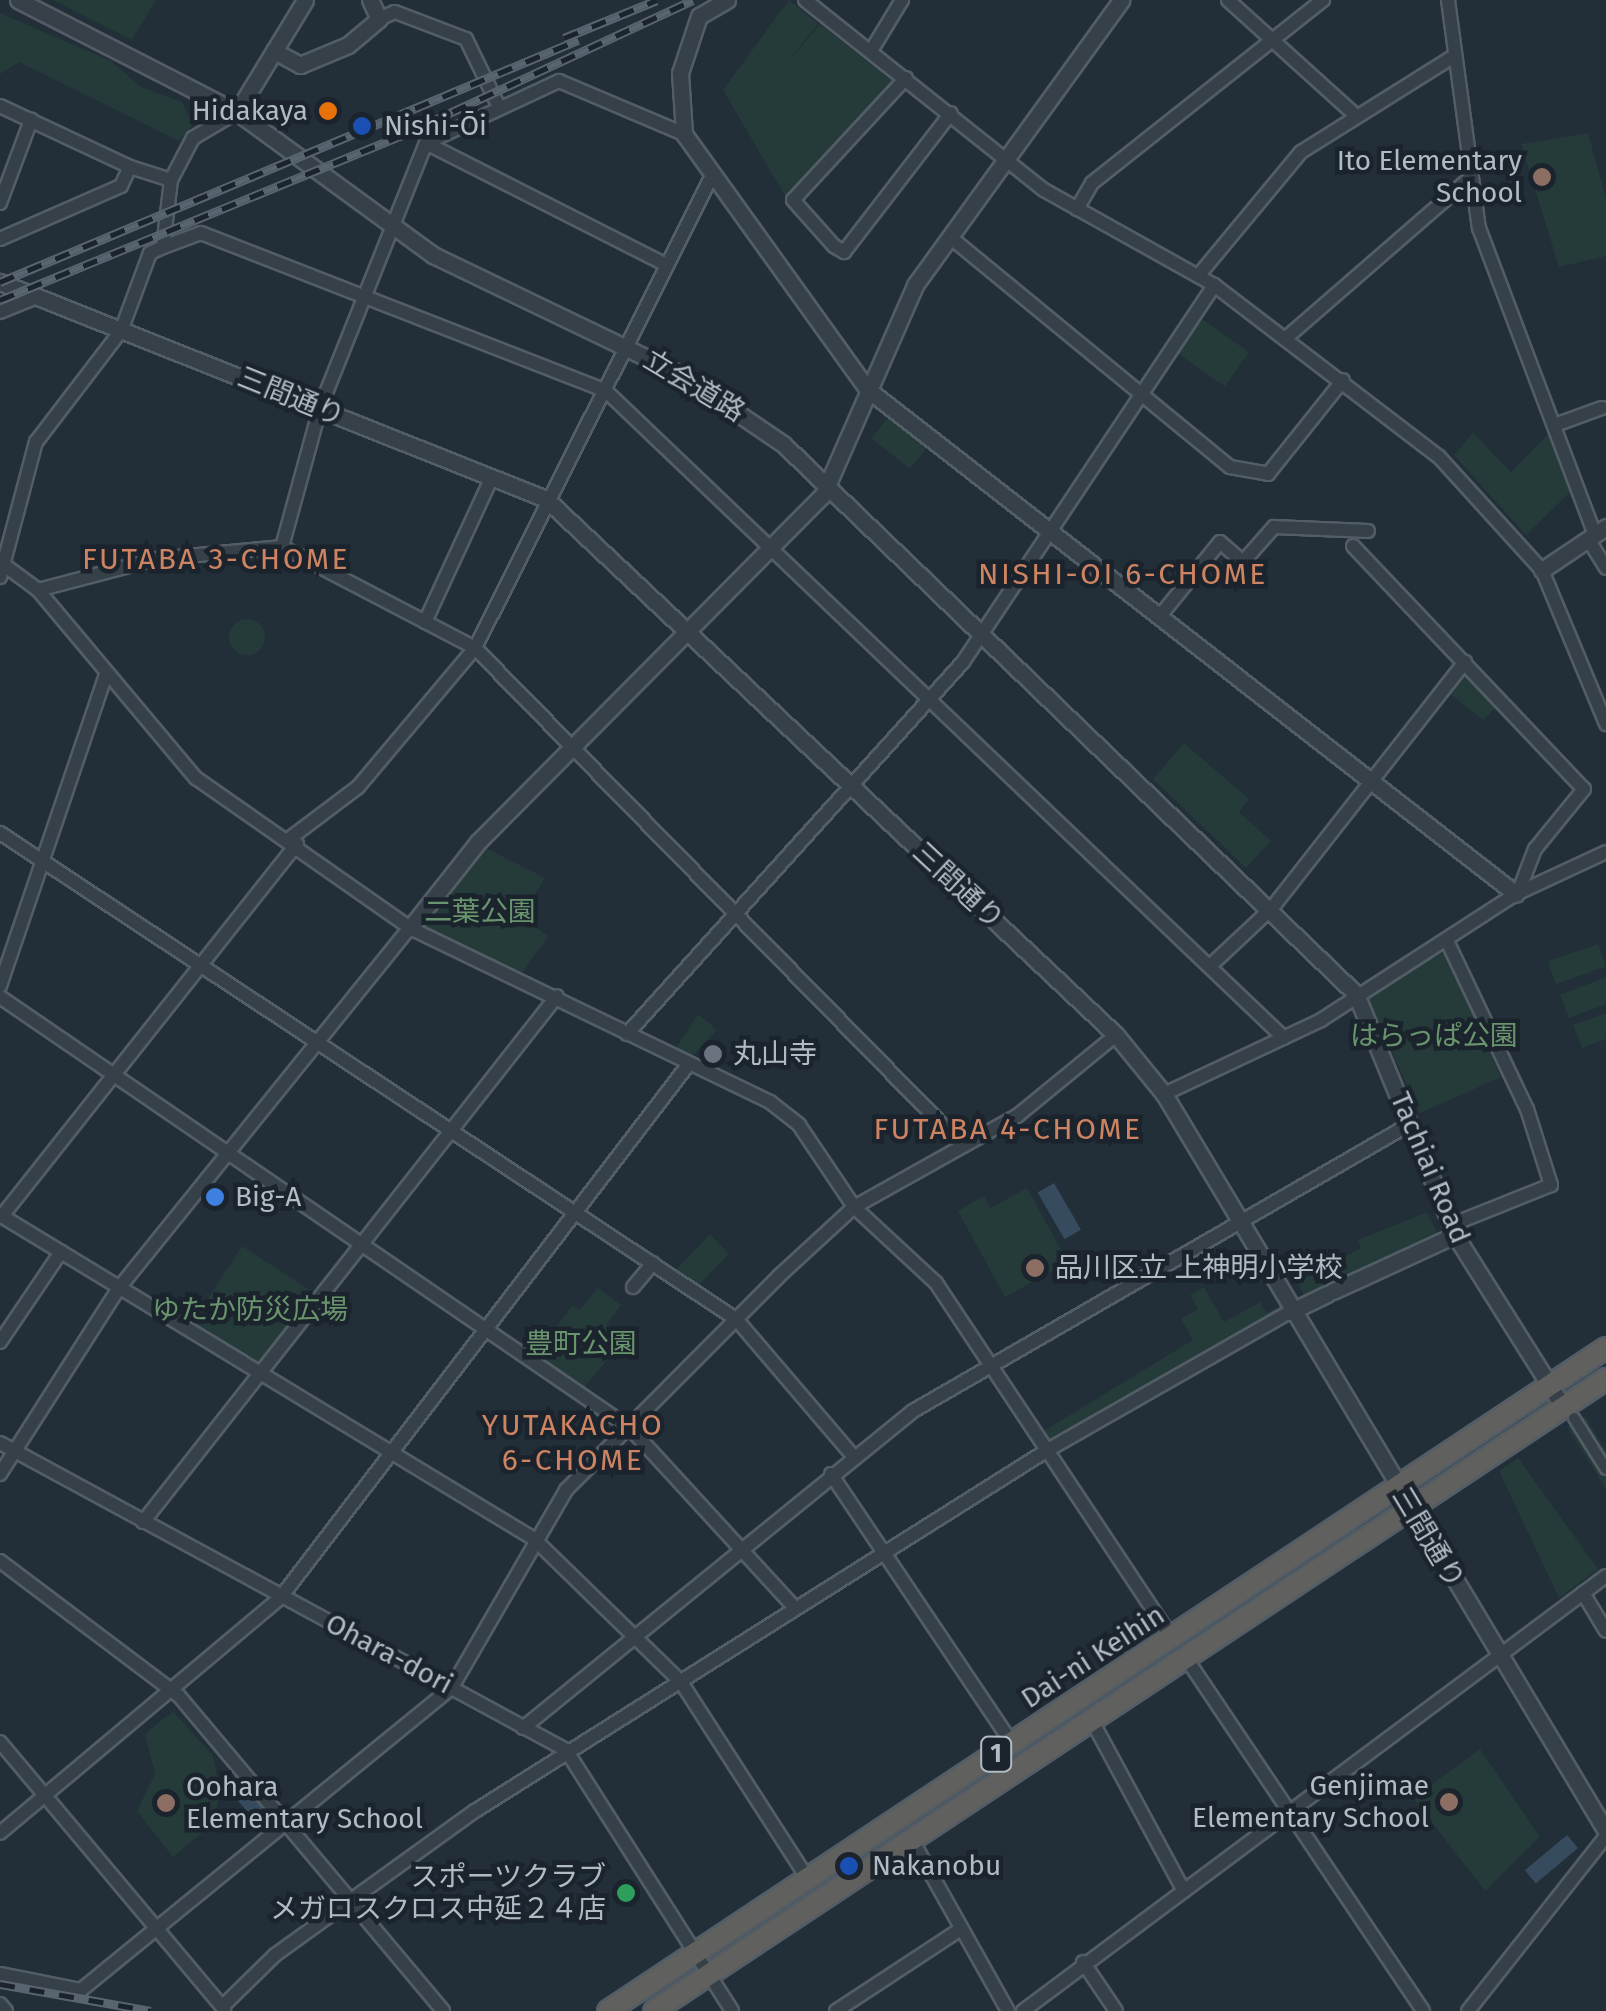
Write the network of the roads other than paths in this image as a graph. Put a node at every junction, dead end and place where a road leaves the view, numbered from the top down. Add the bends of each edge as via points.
1 (18, 0) edge
2 (305, 0) edge
3 (370, 0) edge
4 (727, 0) edge
5 (805, 0) edge
6 (902, 0) edge
7 (1121, 0) edge
8 (1228, 0) edge
9 (1323, 0) edge
10 (1448, 0) edge
11 (379, 19) junction
12 (1277, 43) junction
13 (274, 51) junction
14 (871, 51) junction
15 (1454, 56) junction
16 (906, 78) junction
17 (0, 106) edge
18 (499, 108) junction
19 (237, 112) junction
20 (1352, 112) junction
21 (951, 113) junction
22 (30, 120) junction
23 (684, 134) junction
24 (426, 143) junction
25 (1006, 158) junction
26 (130, 167) junction
27 (712, 176) junction
28 (1470, 178) junction
29 (171, 180) junction
30 (2, 194) edge
31 (1078, 209) junction
32 (391, 224) junction
33 (950, 236) junction
34 (0, 239) edge
35 (163, 248) junction
36 (664, 264) junction
37 (1198, 276) junction
38 (0, 282) edge
39 (1214, 284) junction
40 (362, 296) junction
41 (37, 297) junction
42 (0, 312) edge
43 (122, 331) junction
44 (1286, 338) junction
45 (621, 344) junction
46 (1343, 380) junction
47 (600, 387) junction
48 (866, 388) junction
49 (1139, 391) junction
50 (320, 408) junction
51 (1602, 408) dead end
52 (1555, 425) junction
53 (492, 478) junction
54 (827, 485) junction
55 (546, 500) junction
56 (1046, 528) junction
57 (1368, 531) dead end
58 (1596, 534) edge
59 (1353, 546) dead end
60 (282, 547) junction
61 (772, 548) junction
62 (2, 567) edge
63 (1606, 568) edge
64 (1542, 570) junction
65 (38, 590) junction
66 (1160, 616) junction
67 (425, 622) junction
68 (978, 630) junction
69 (690, 633) junction
70 (475, 648) junction
71 (1465, 662) junction
72 (106, 674) junction
73 (1600, 691) edge
74 (928, 698) junction
75 (1606, 724) edge
76 (576, 751) junction
77 (1371, 779) junction
78 (848, 781) junction
79 (0, 833) edge
80 (293, 842) junction
81 (1606, 852) edge
82 (42, 862) junction
83 (1517, 894) junction
84 (734, 908) junction
85 (1272, 908) junction
86 (410, 928) junction
87 (1448, 943) junction
88 (1210, 966) junction
89 (200, 971) junction
90 (0, 986) edge
91 (1356, 994) junction
92 (557, 996) junction
93 (0, 997) edge
94 (628, 1034) junction
95 (1116, 1036) junction
96 (1284, 1038) junction
97 (316, 1041) junction
98 (688, 1065) junction
99 (115, 1076) junction
100 (1164, 1094) junction
101 (1410, 1124) junction
102 (451, 1129) junction
103 (963, 1146) junction
104 (224, 1150) junction
105 (854, 1207) junction
106 (576, 1213) junction
107 (1, 1215) edge
108 (1238, 1224) junction
109 (1453, 1230) junction
110 (362, 1243) junction
111 (61, 1252) junction
112 (653, 1263) junction
113 (633, 1287) dead end
114 (119, 1288) junction
115 (1290, 1312) junction
116 (736, 1318) junction
117 (486, 1330) junction
118 (0, 1342) edge
119 (1606, 1348) edge
120 (991, 1366) junction
121 (260, 1372) junction
122 (1606, 1379) edge
123 (1549, 1386) junction
124 (1569, 1413) junction
125 (630, 1428) junction
126 (6, 1447) edge
127 (1046, 1451) junction
128 (392, 1452) junction
129 (853, 1456) junction
130 (1606, 1469) edge
131 (0, 1474) edge
132 (831, 1474) junction
133 (1398, 1487) junction
134 (1412, 1509) junction
135 (144, 1522) junction
136 (534, 1539) junction
137 (740, 1550) junction
138 (885, 1554) junction
139 (0, 1561) edge
140 (1606, 1576) edge
141 (1582, 1593) junction
142 (281, 1597) junction
143 (794, 1608) junction
144 (1606, 1632) edge
145 (635, 1636) junction
146 (1172, 1638) junction
147 (1186, 1658) junction
148 (1499, 1658) junction
149 (681, 1682) junction
150 (452, 1687) junction
151 (172, 1690) junction
152 (1092, 1721) junction
153 (523, 1728) junction
154 (0, 1742) edge
155 (1012, 1744) junction
156 (570, 1756) junction
157 (45, 1795) junction
158 (1290, 1812) junction
159 (287, 1820) junction
160 (0, 1833) edge
161 (1606, 1834) edge
162 (912, 1840) junction
163 (808, 1879) junction
164 (1184, 1891) junction
165 (356, 1903) junction
166 (156, 1928) junction
167 (961, 1929) junction
168 (696, 1953) junction
169 (1083, 1962) junction
170 (709, 1975) junction
171 (1, 1978) edge
172 (0, 2004) edge
173 (225, 2007) edge
174 (442, 2009) edge
175 (6, 2011) edge
176 (608, 2011) edge
177 (654, 2011) edge
178 (732, 2011) edge
179 (836, 2011) edge
180 (1008, 2011) edge
181 (1023, 2011) edge
182 (1116, 2011) edge
183 (1423, 2011) edge
184 (1468, 2011) edge

1 - 19 street
2 - 13 street
3 - 11 street
4 - 23 street via 699,16 680,72
5 - 14 street
6 - 14 street
7 - 25 street
8 - 12 street
9 - 12 street
10 - 15 street
11 - 13 street via 304,64
11 - 18 street via 395,12 469,42
12 - 20 street
12 - 31 street via 1092,183
13 - 19 street
14 - 16 street
15 - 20 street
15 - 28 street
16 - 21 street
16 - 21 street via 792,200 834,246 844,252
17 - 22 street
18 - 23 street via 559,81
18 - 24 street
19 - 29 street via 194,138
19 - 32 street, 立会道路
20 - 37 street via 1301,152
21 - 25 street
22 - 26 street
22 - 30 street
23 - 27 street
24 - 32 street
24 - 36 street
25 - 31 street
25 - 33 street
26 - 29 street
26 - 34 street via 121,186
27 - 36 street
27 - 48 street
28 - 44 street
28 - 52 street via 1479,228
29 - 35 street
31 - 37 street
32 - 40 street
32 - 45 street, 立会道路 via 498,290
33 - 48 street via 915,285
33 - 49 street
35 - 40 street via 200,233
35 - 43 street via 150,253
36 - 45 street
37 - 39 street
38 - 41 street, 三間通り
39 - 44 street
39 - 49 street
40 - 47 street
40 - 50 street
41 - 42 street
41 - 43 street, 三間通り
43 - 50 street, 三間通り
43 - 62 street via 36,442
44 - 46 street
45 - 47 street
45 - 54 street, 立会道路 via 738,409
46 - 49 street via 1268,474 1230,467
46 - 64 street via 1439,457
47 - 55 street
47 - 61 street
48 - 54 street
48 - 56 street
49 - 56 street
50 - 53 street, 三間通り
50 - 60 street
51 - 52 street
52 - 58 street
53 - 55 street, 三間通り
53 - 67 street
54 - 61 street
54 - 68 street, 立会道路
55 - 69 street, 三間通り
55 - 70 street
56 - 66 street
56 - 68 street
57 - 66 street via 1274,527 1243,562 1220,542
58 - 63 street
58 - 64 street
59 - 71 street
60 - 65 street via 142,562
60 - 67 street
61 - 69 street
61 - 74 street
62 - 65 street
64 - 73 street
65 - 72 street
66 - 77 street
67 - 70 street
68 - 74 street
68 - 85 street, 立会道路
69 - 76 street
69 - 78 street, 三間通り
70 - 76 street
70 - 80 street via 358,787
71 - 77 street
71 - 83 street via 1584,789 1535,849
72 - 80 street via 196,778
72 - 82 street
73 - 75 street
74 - 78 street
74 - 88 street
76 - 84 street
76 - 86 street via 478,842
77 - 83 street
77 - 85 street
78 - 84 street
78 - 95 street, 三間通り
79 - 82 street
80 - 86 street
80 - 89 street
81 - 83 street
82 - 89 street
82 - 90 street
83 - 87 street
84 - 94 street
84 - 103 street
85 - 88 street
85 - 91 street, Tachiai Road
86 - 92 street
86 - 97 street
87 - 91 street
87 - 109 street via 1527,1109 1550,1185
88 - 96 street
89 - 97 street
89 - 99 street
91 - 96 street
91 - 101 street, Tachiai Road
92 - 94 street
92 - 102 street
93 - 99 street
94 - 98 street
95 - 100 street, 三間通り
95 - 103 street via 1018,1116
96 - 100 street
97 - 102 street
97 - 104 street
98 - 105 street via 799,1126
98 - 106 street
99 - 104 street
99 - 107 street
100 - 108 street, 三間通り
101 - 108 street
101 - 109 street, Tachiai Road
102 - 106 street
102 - 110 street
103 - 105 street
104 - 110 street
104 - 114 street
105 - 116 street
105 - 120 street via 936,1284
106 - 112 street
106 - 117 street
107 - 111 street
108 - 115 street, 三間通り
108 - 120 street
109 - 115 street
109 - 123 street, Tachiai Road
110 - 117 street
110 - 121 street
111 - 114 street
111 - 118 street
112 - 113 street
112 - 116 street
114 - 121 street
114 - 126 street
115 - 127 street
115 - 133 street, 三間通り
116 - 125 street
116 - 129 street
117 - 125 street
117 - 128 street
119 - 123 highway, Dai-ni Keihin / 1
120 - 127 street
120 - 129 street
121 - 128 street
121 - 135 street
122 - 124 highway, Dai-ni Keihin / 1
123 - 124 street
123 - 133 highway, Dai-ni Keihin / 1
124 - 130 street
124 - 134 highway, Dai-ni Keihin / 1
125 - 136 street via 566,1490
125 - 137 street
126 - 131 street
126 - 135 street, Ohara-dori
127 - 138 street
127 - 146 street
128 - 136 street
128 - 142 street
129 - 132 street
132 - 137 street
132 - 138 street
133 - 134 street, 三間通り
133 - 146 highway, Dai-ni Keihin / 1
134 - 147 highway, Dai-ni Keihin / 1
134 - 148 street, 三間通り
135 - 142 street, Ohara-dori
136 - 145 street
136 - 150 street
137 - 143 street
137 - 145 street
138 - 143 street
138 - 155 street
139 - 151 street
140 - 141 street
141 - 144 street
141 - 148 street
142 - 150 street, Ohara-dori
142 - 151 street
143 - 149 street
145 - 149 street
145 - 153 street
146 - 155 highway, Dai-ni Keihin / 1
147 - 152 highway, Dai-ni Keihin / 1
147 - 158 street
148 - 158 street
148 - 161 street, 三間通り
149 - 156 street
149 - 163 street
150 - 153 street, Ohara-dori
150 - 159 street
151 - 157 street
151 - 159 street
152 - 162 highway, Dai-ni Keihin / 1
152 - 164 street
153 - 156 street, Ohara-dori
154 - 157 street
155 - 163 highway, Dai-ni Keihin / 1
156 - 165 street via 475,1810
156 - 168 street, Ohara-dori
157 - 160 street
157 - 166 street
158 - 164 street
158 - 183 street
159 - 165 street
159 - 166 street
161 - 184 street
162 - 167 street
162 - 170 highway, Dai-ni Keihin / 1
163 - 168 highway, Dai-ni Keihin / 1
164 - 169 street
165 - 173 street via 275,1955
165 - 174 street
166 - 171 street via 81,1990
166 - 173 street
167 - 179 street
167 - 180 street
168 - 170 street, Ohara-dori
168 - 176 highway, Dai-ni Keihin / 1
169 - 181 street
169 - 182 street
170 - 177 highway, Dai-ni Keihin / 1
170 - 178 street, Ohara-dori
172 - 175 street

